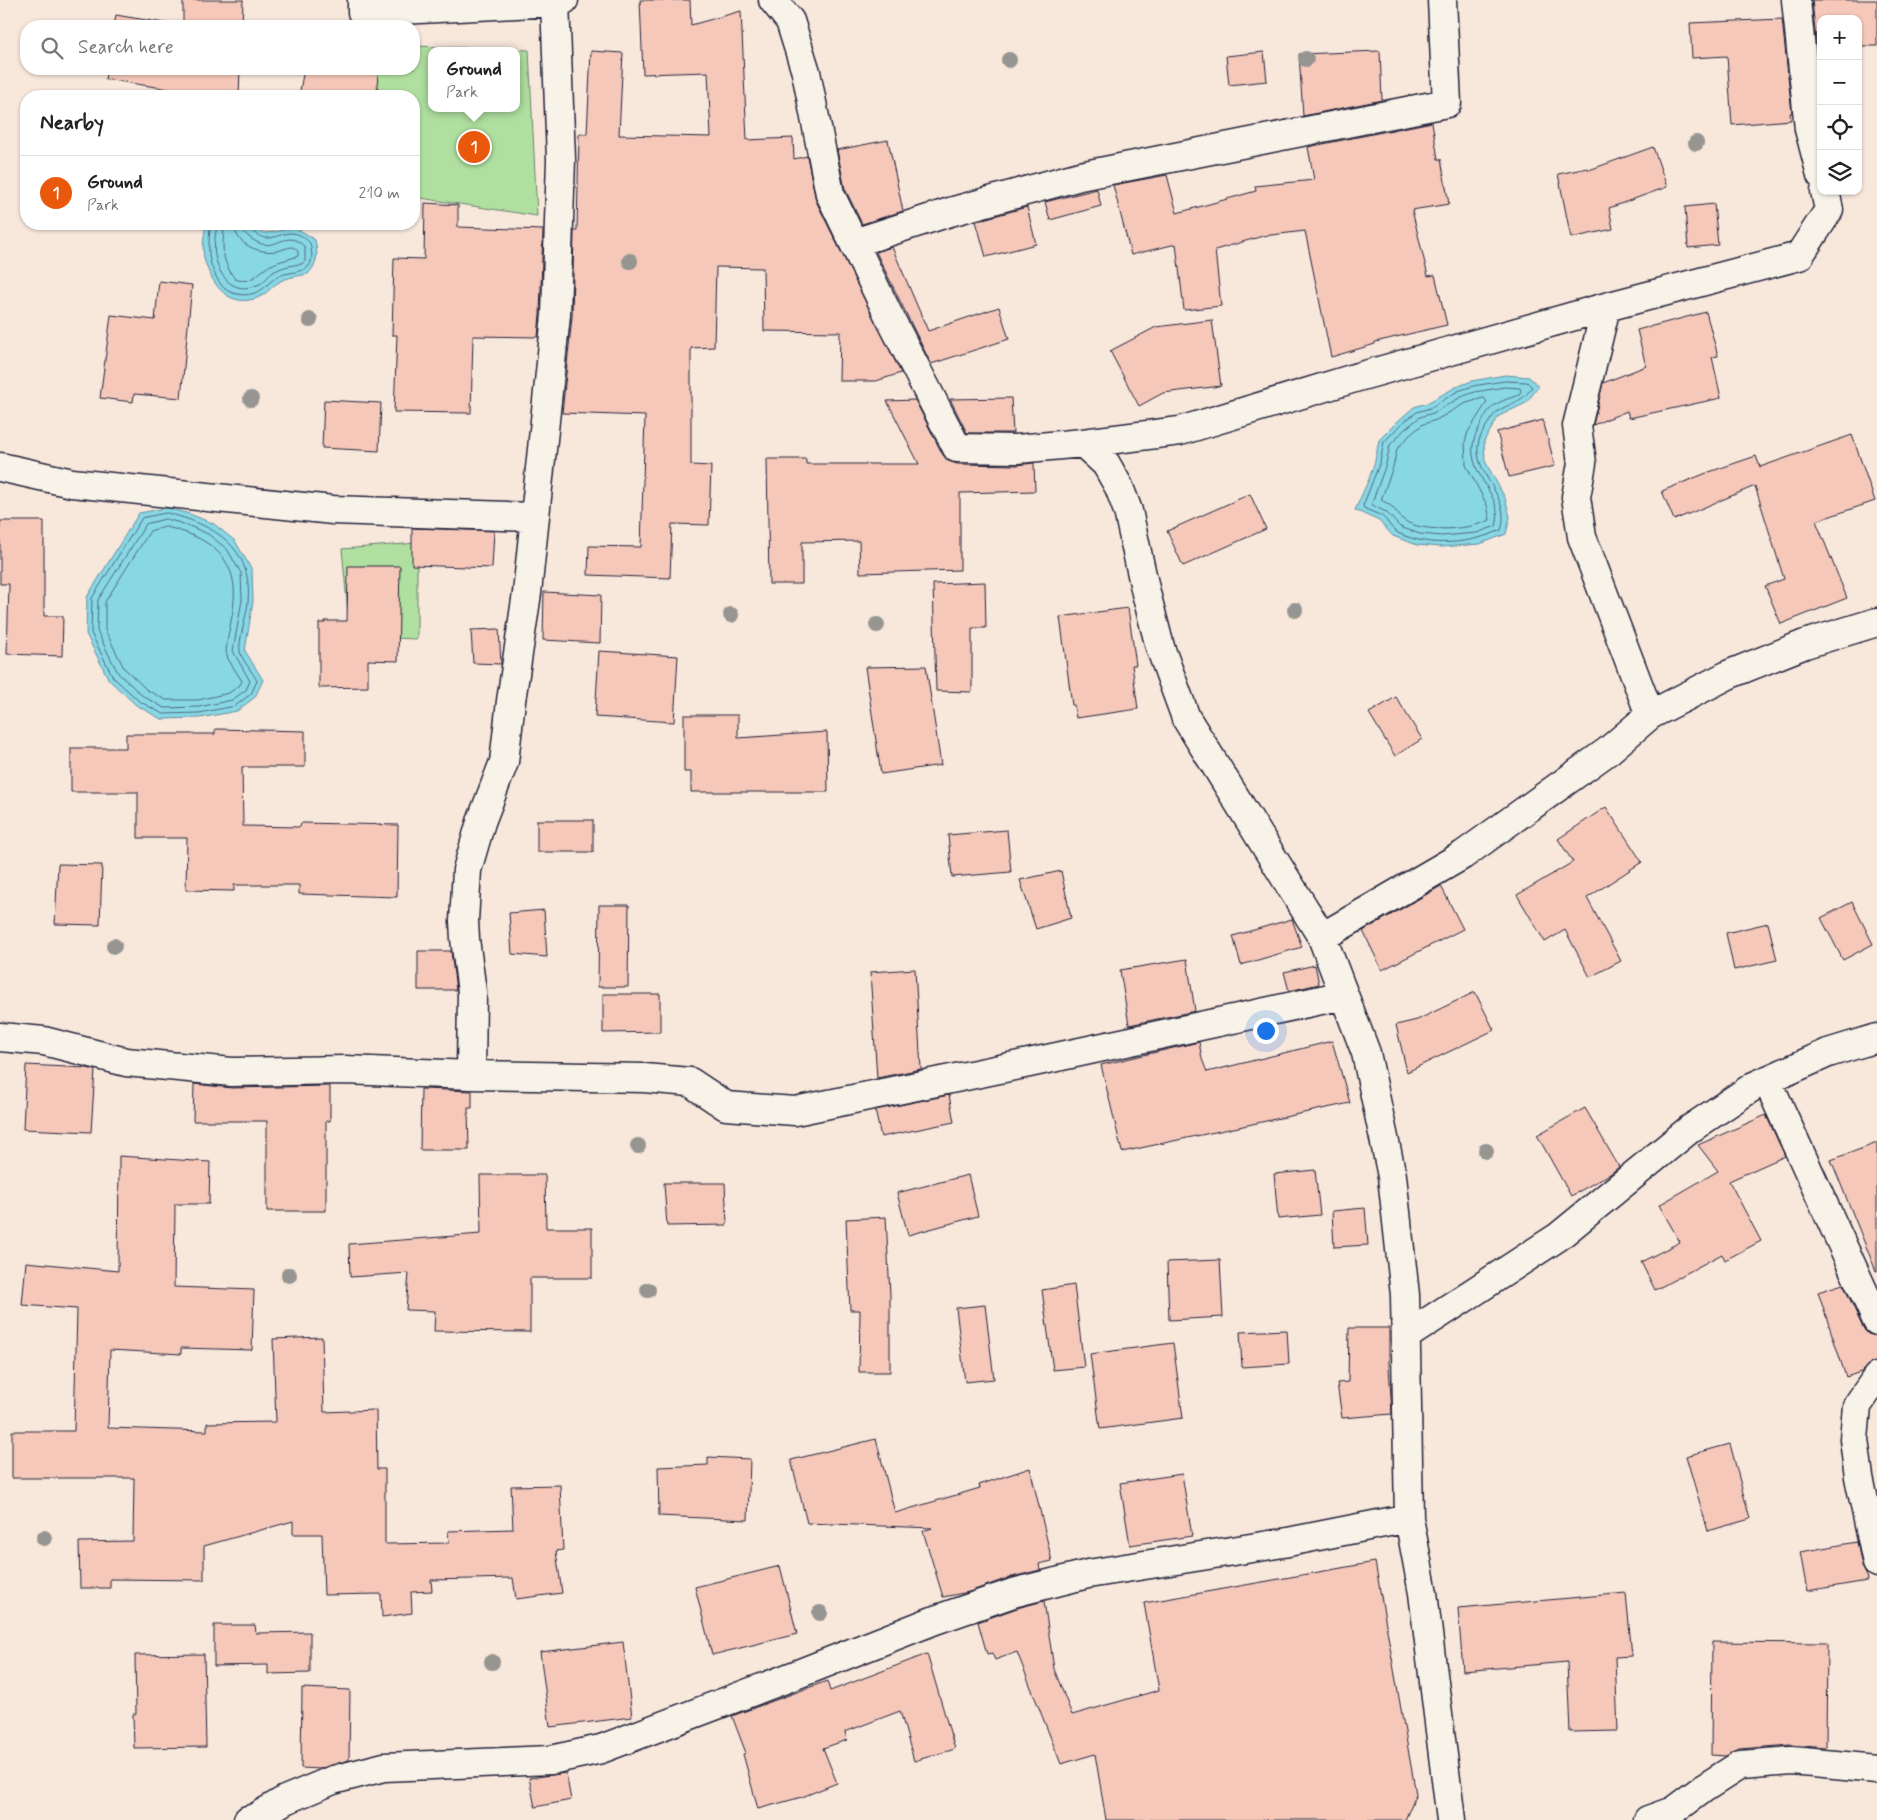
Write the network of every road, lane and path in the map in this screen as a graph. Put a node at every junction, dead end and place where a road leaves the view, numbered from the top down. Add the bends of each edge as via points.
1 (362, 0) edge
2 (773, 0) edge
3 (1442, 0) edge
4 (1796, 0) edge
5 (560, 1) edge
6 (1817, 160) edge
7 (1826, 195) edge
8 (854, 243) junction
9 (1606, 307) junction
10 (1083, 443) junction
11 (0, 468) edge
12 (534, 517) junction
13 (1877, 622) edge
14 (1650, 714) junction
15 (1322, 937) junction
16 (1344, 995) junction
17 (0, 1037) edge
18 (1877, 1038) edge
19 (471, 1075) junction
20 (1766, 1080) junction
21 (1877, 1322) edge
22 (1406, 1336) junction
23 (1877, 1377) edge
24 (1409, 1518) junction
25 (1877, 1563) edge
26 (1877, 1769) edge
27 (248, 1820) edge
28 (1451, 1820) edge
29 (1648, 1820) edge

1 - 5 street via 362,12
2 - 8 street via 790,22 806,72 830,194
3 - 8 street via 1447,103 1080,176
4 - 6 street via 1809,129
5 - 12 street via 562,159 556,315
7 - 9 street via 1829,210 1799,256
8 - 10 street via 957,448 1017,449
9 - 10 street via 1180,431
9 - 14 street via 1577,426 1582,463 1576,497 1582,537
10 - 15 street via 1106,464 1119,487 1128,512 1160,648 1186,718
11 - 12 street via 72,483 333,510
12 - 19 street via 504,762 467,870 464,921 472,992
13 - 14 street via 1805,644 1739,670
14 - 15 street via 1608,751 1463,855
15 - 16 street
16 - 19 street via 795,1111 726,1106 690,1082 644,1078
16 - 22 street via 1366,1053 1392,1176 1405,1295
17 - 19 street via 44,1041 126,1062 232,1072 345,1070
18 - 20 street via 1828,1053
20 - 21 street
20 - 22 street via 1690,1129 1558,1237
22 - 24 street
23 - 25 street via 1858,1406 1854,1439
24 - 27 street via 1283,1543 1088,1574 1013,1593 602,1749 551,1760 384,1767 333,1780
24 - 28 street via 1423,1593
26 - 29 street via 1792,1761 1740,1765 1673,1811

